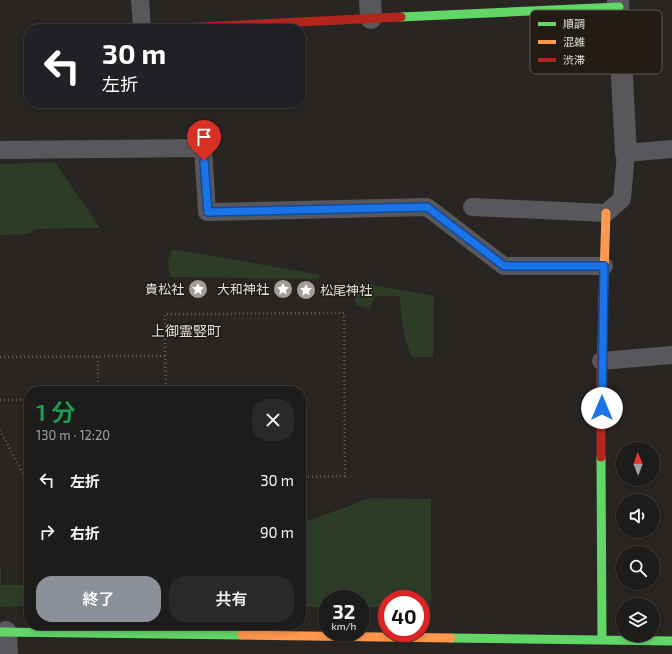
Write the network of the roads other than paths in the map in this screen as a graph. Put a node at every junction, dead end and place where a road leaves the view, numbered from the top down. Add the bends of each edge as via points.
1 (140, 0) edge
2 (618, 4) edge
3 (370, 9) edge
4 (142, 24) edge
5 (213, 24) edge
6 (622, 74) edge
7 (0, 150) edge
8 (672, 150) edge
9 (626, 153) junction
10 (472, 207) dead end
11 (606, 213) junction
12 (604, 266) junction
13 (672, 356) edge
14 (601, 361) junction
15 (3, 632) edge
16 (602, 640) junction
17 (672, 641) edge
18 (654, 647) edge
19 (7, 654) edge

1 - 4 lane
2 - 3 street
3 - 5 street
6 - 9 street
7 - 12 lane via 203,148 208,212 427,207 504,266
8 - 9 lane
9 - 11 lane via 622,198
10 - 11 lane
11 - 12 street
12 - 14 street
13 - 14 lane
14 - 16 street
15 - 16 street
15 - 19 street
16 - 18 street
17 - 18 street

